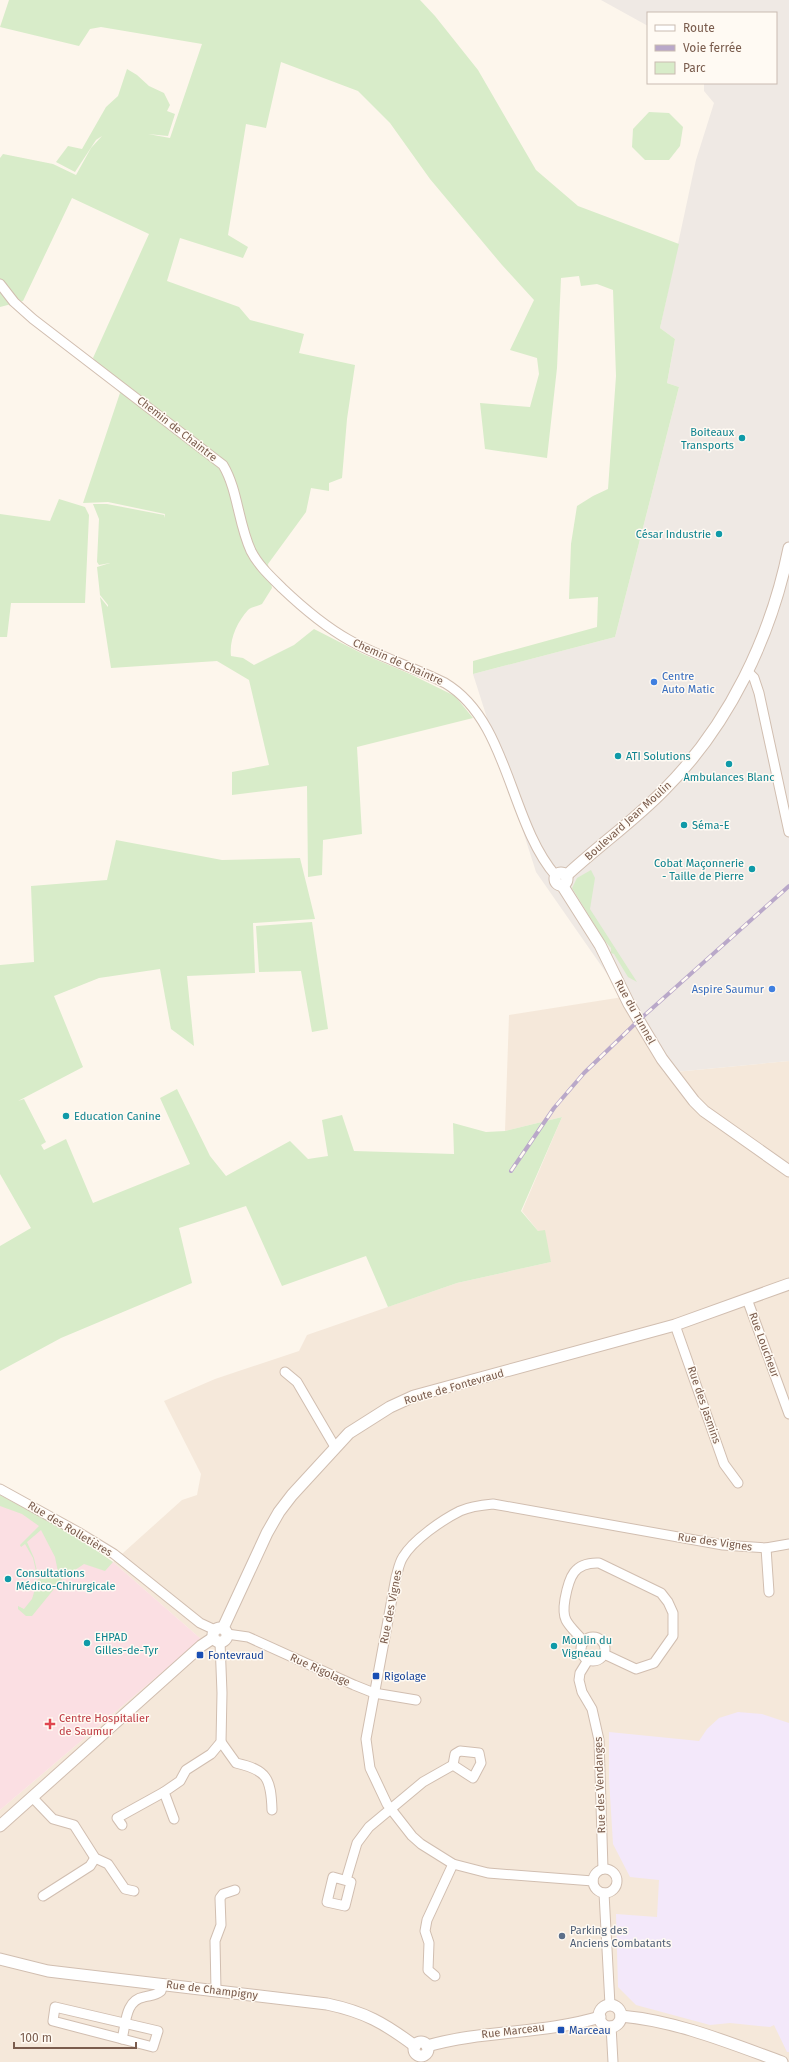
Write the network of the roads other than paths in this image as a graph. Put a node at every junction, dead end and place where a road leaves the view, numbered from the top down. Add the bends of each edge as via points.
1 (0, 284) edge
2 (789, 548) edge
3 (748, 672) junction
4 (789, 832) edge
5 (561, 879) junction
6 (789, 1171) edge
7 (789, 1284) edge
8 (747, 1299) junction
9 (675, 1326) junction
10 (285, 1372) dead end
11 (786, 1399) edge
12 (789, 1414) edge
13 (335, 1447) junction
14 (738, 1483) dead end
15 (0, 1488) edge
16 (789, 1544) edge
17 (766, 1548) junction
18 (769, 1592) dead end
19 (220, 1634) junction
20 (584, 1642) junction
21 (604, 1654) junction
22 (588, 1660) junction
23 (374, 1693) junction
24 (416, 1700) dead end
25 (222, 1748) junction
26 (453, 1765) dead end
27 (164, 1792) junction
28 (32, 1797) junction
29 (272, 1810) dead end
30 (391, 1810) junction
31 (174, 1819) dead end
32 (122, 1825) dead end
33 (0, 1826) edge
34 (95, 1858) junction
35 (453, 1864) junction
36 (603, 1869) junction
37 (346, 1880) dead end
38 (592, 1881) junction
39 (234, 1890) dead end
40 (134, 1891) dead end
41 (604, 1893) junction
42 (44, 1896) dead end
43 (0, 1959) edge
44 (435, 1976) dead end
45 (163, 1984) junction
46 (216, 1990) junction
47 (610, 2005) junction
48 (621, 2016) junction
49 (600, 2017) junction
50 (126, 2024) junction
51 (611, 2026) junction
52 (122, 2039) junction
53 (415, 2046) joint
54 (425, 2055) edge
55 (612, 2062) edge
56 (782, 2062) edge

1 - 5 street, Chemin de Chaintre via 14,302 33,319 222,465 228,474 251,551 267,573 293,599 348,640 445,683 467,700 488,731 534,844 546,865
2 - 3 street, Boulevard Jean Moulin via 768,624
3 - 4 street via 754,678 759,693
3 - 5 street, Boulevard Jean Moulin via 706,740 665,790
5 - 6 street, Rue du Tunnel via 600,945 638,1021 675,1077 704,1111
7 - 8 street, Route de Fontevraud
8 - 9 street, Route de Fontevraud
8 - 11 street, Rue Loucheur
9 - 13 street, Route de Fontevraud via 414,1396 356,1427
9 - 14 street, Rue des Jasmins via 724,1464
10 - 13 street via 297,1382
11 - 12 street, Rue Loucheur
13 - 19 street, Route de Fontevraud via 279,1512
15 - 19 street, Rue des Rolletières via 114,1554 200,1623
16 - 17 street, Rue des Vignes
17 - 18 street
17 - 23 street, Rue des Vignes via 723,1545 508,1506 493,1504 471,1507 426,1534 414,1543 403,1557 396,1577
19 - 23 street, Rue Rigolage via 248,1637
19 - 25 street
19 - 28 street via 201,1646
20 - 21 street via 591,1638 598,1639 604,1644
20 - 21 street via 566,1620 564,1608 568,1580 577,1568 588,1562 599,1563 661,1593 673,1613 673,1636 654,1663 636,1669
20 - 22 street via 582,1652
21 - 22 street via 599,1660
22 - 36 street, Rue des Vendanges via 579,1680 582,1692 592,1709 599,1740
23 - 24 street, Rue Rigolage
23 - 30 street, Rue des Vignes via 366,1739 368,1757 374,1780
25 - 27 street via 186,1770 180,1781
25 - 29 street via 236,1763 263,1773 272,1791
26 - 30 street via 423,1782
27 - 31 street
27 - 32 street via 117,1818
28 - 33 street
28 - 34 street via 53,1819 74,1825
30 - 35 street, Rue des Vignes via 421,1844
30 - 37 street via 369,1827 357,1843
34 - 40 street via 108,1864 125,1889
34 - 42 street via 90,1866
35 - 38 street, Rue des Vignes via 488,1873
35 - 44 street via 427,1920 425,1931 429,1942 428,1970
36 - 38 street via 596,1873
36 - 41 street via 612,1871 617,1880 613,1889
38 - 41 street via 596,1889
39 - 46 street via 220,1898 221,1925 215,1941
41 - 47 street
43 - 45 street, Rue de Champigny via 48,1971
45 - 46 street, Rue de Champigny
45 - 50 street via 162,1991 156,1995 134,2000 129,2006
46 - 53 street, Rue de Champigny via 352,2009 372,2017
47 - 48 street via 618,2008
47 - 49 street via 601,2010
48 - 51 street via 618,2023
48 - 56 street via 639,2017 702,2033
49 - 51 street via 604,2024
49 - 54 street, Rue Marceau via 571,2024 452,2039
50 - 52 street
50 - 52 street via 158,2031 153,2047
50 - 52 street via 56,2007 53,2021
51 - 55 street
53 - 54 street, Rue Marceau via 420,2043

